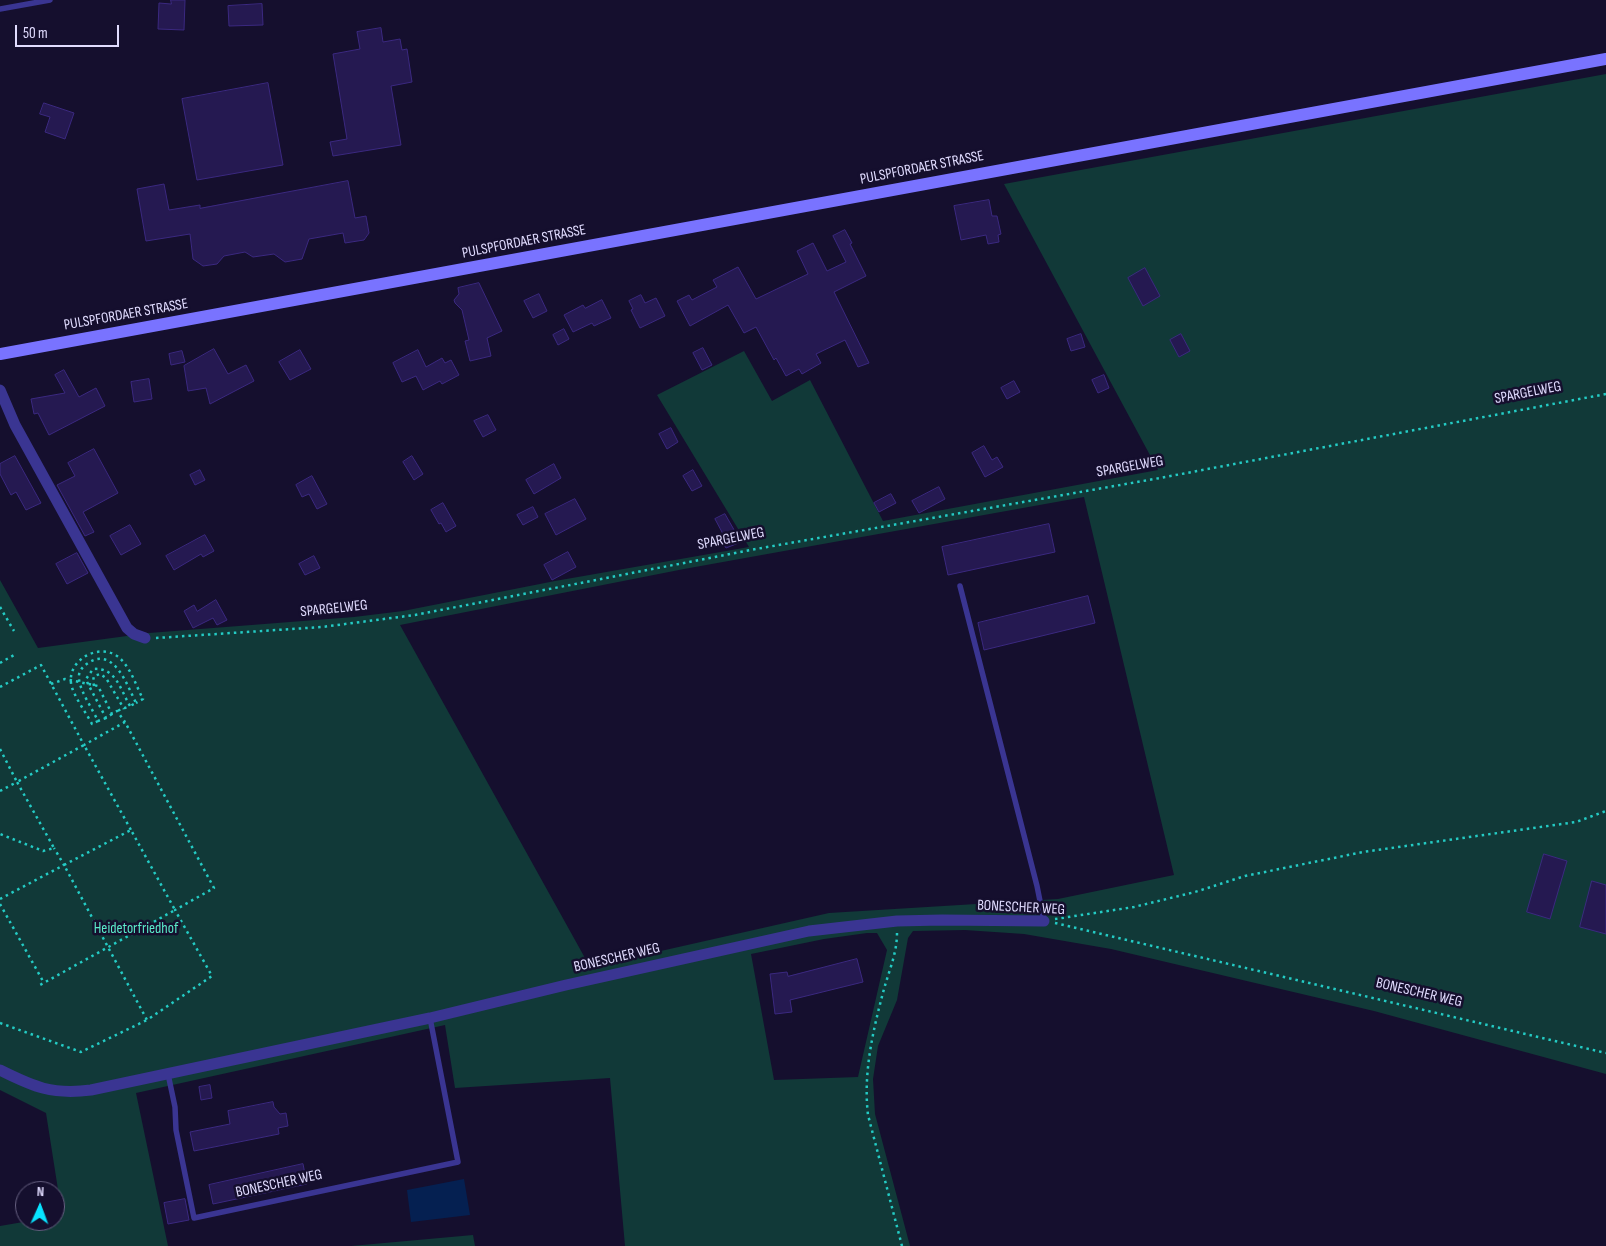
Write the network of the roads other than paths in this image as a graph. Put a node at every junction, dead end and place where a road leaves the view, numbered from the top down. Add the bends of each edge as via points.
1 (50, 0) edge
2 (0, 9) edge
3 (1606, 59) edge
4 (0, 354) edge
5 (0, 390) edge
6 (960, 586) dead end
7 (145, 638) road end
8 (1044, 921) joint
9 (430, 1018) junction
10 (0, 1070) edge
11 (168, 1074) junction

1 - 2 lane
3 - 4 main road, PULSPFORDAER STRASSE
5 - 7 street via 24,443 127,628
6 - 8 lane
8 - 9 street, BONESCHER WEG via 897,921 809,931
9 - 11 street, BONESCHER WEG
9 - 11 lane, BONESCHER WEG via 458,1162 194,1218
10 - 11 street, BONESCHER WEG via 45,1090 60,1092 91,1090

